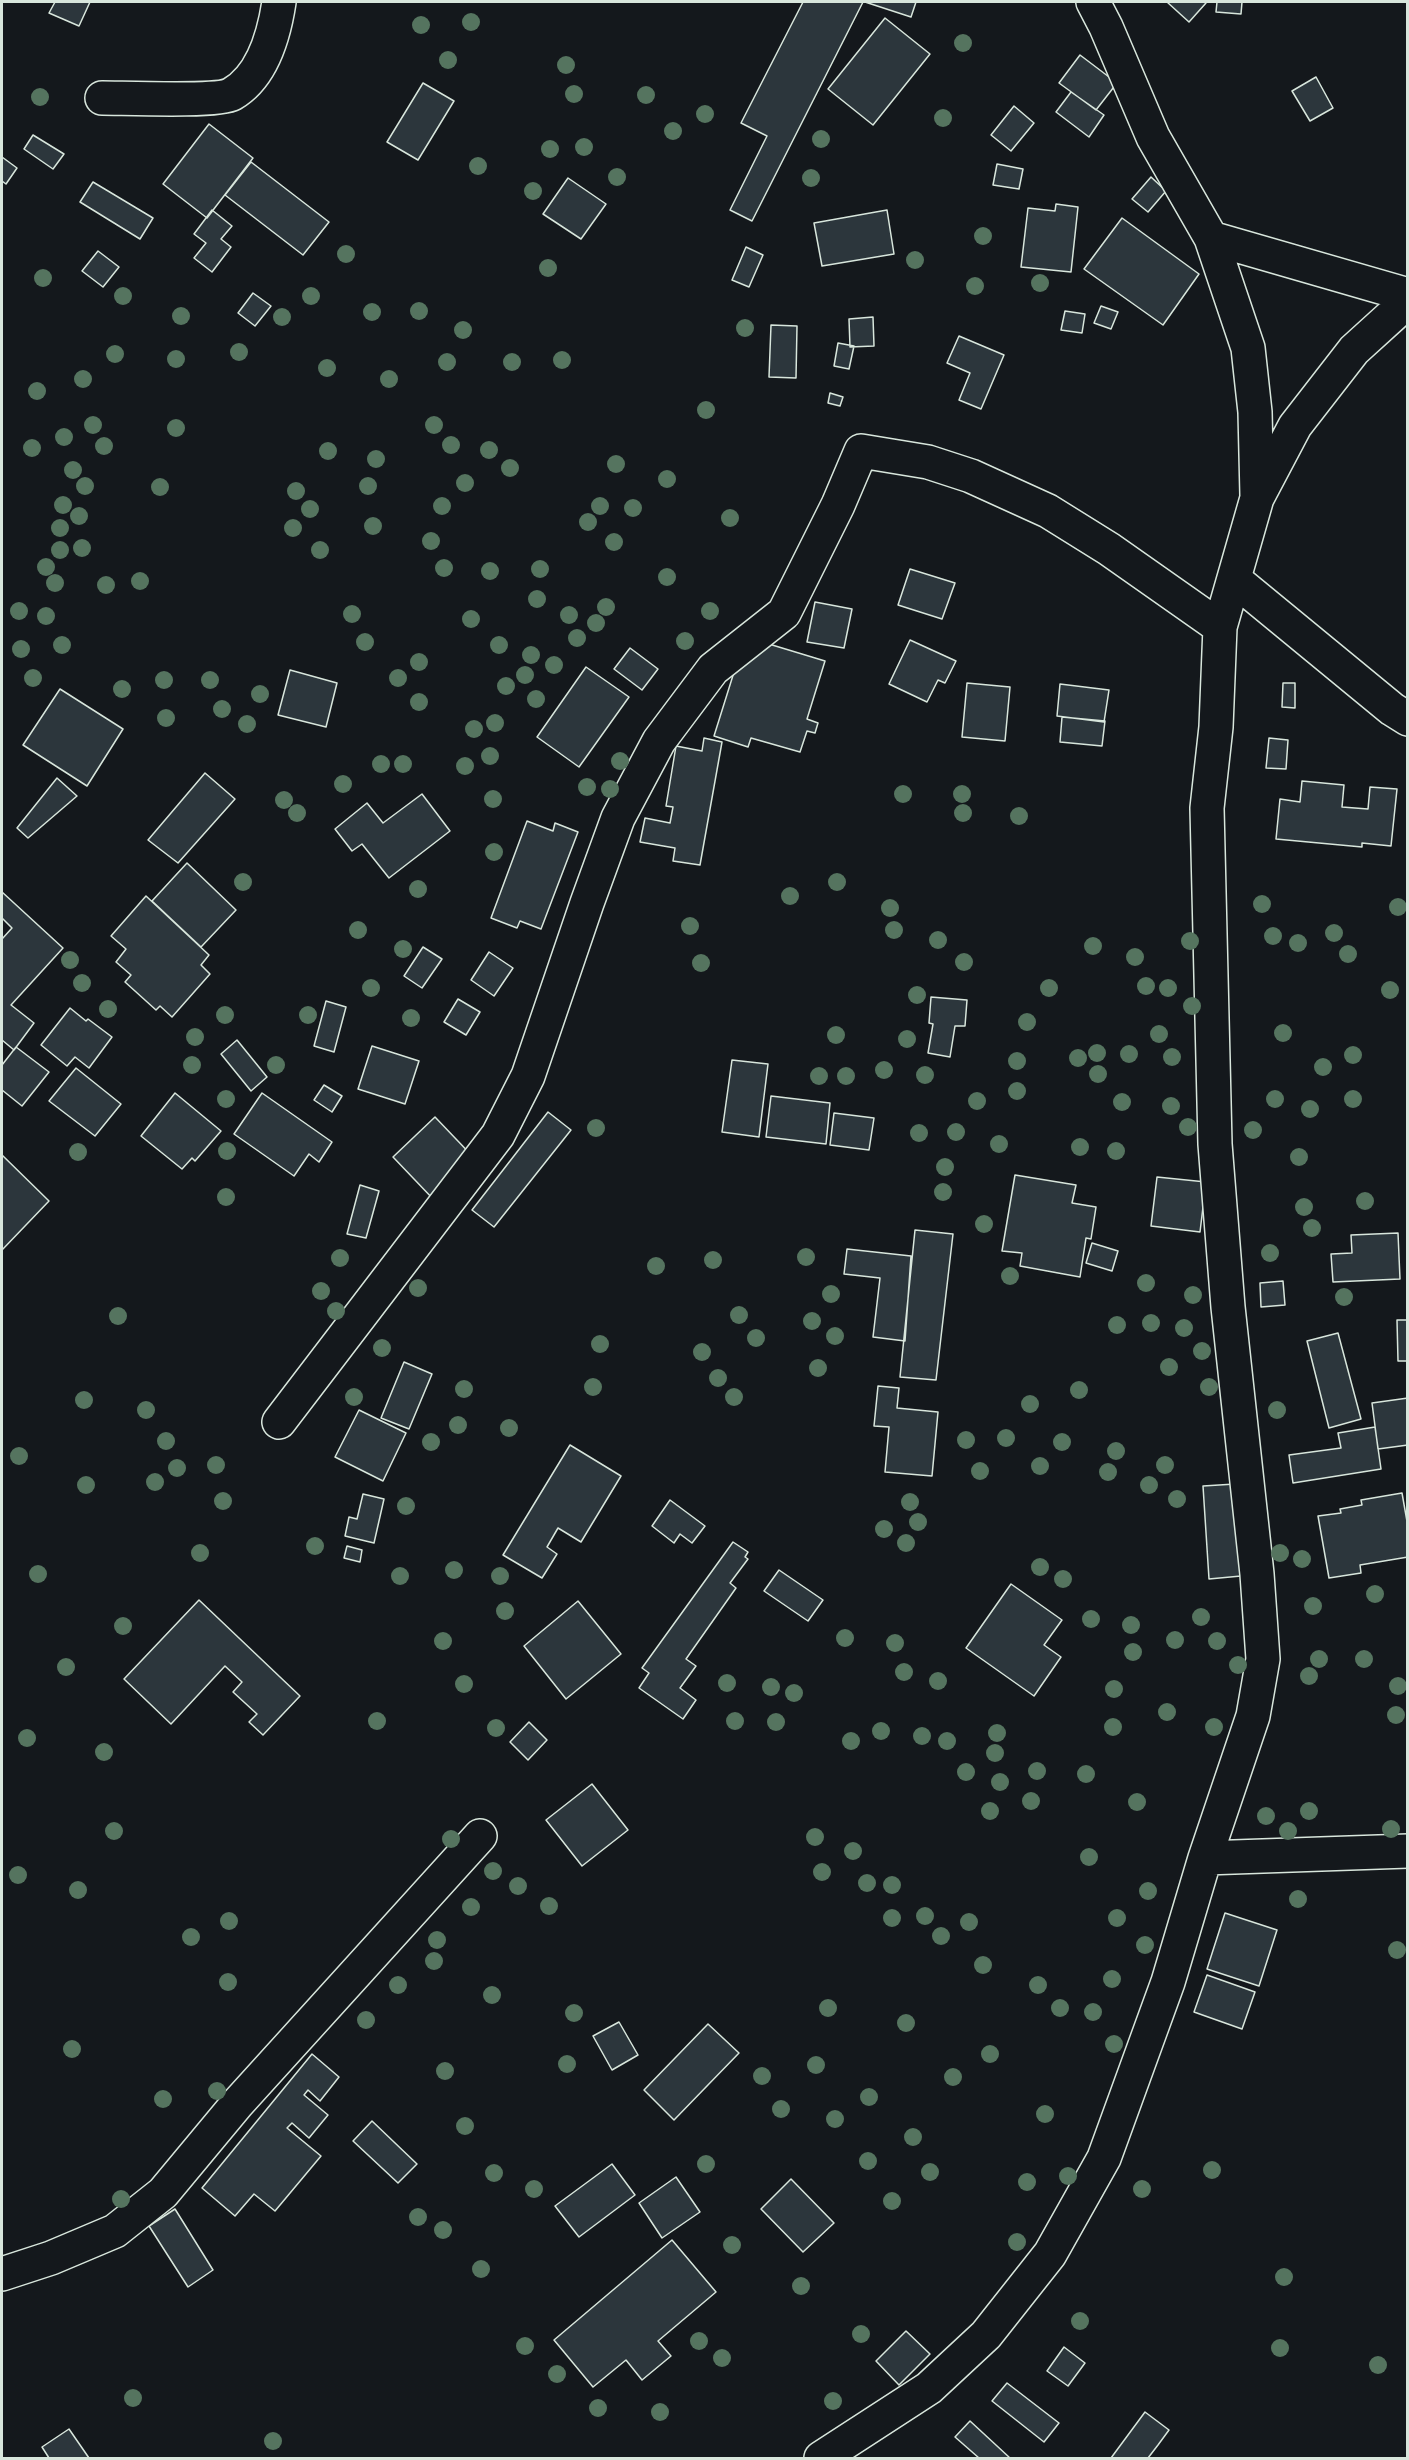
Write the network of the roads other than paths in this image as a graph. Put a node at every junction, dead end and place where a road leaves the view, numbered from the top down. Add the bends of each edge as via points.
1 (279, 2) edge
2 (1093, 2) edge
3 (102, 98) dead end
4 (1211, 238) junction
5 (1407, 295) edge
6 (1407, 301) edge
7 (1257, 498) junction
8 (1234, 579) junction
9 (1220, 627) junction
10 (1407, 719) edge
11 (279, 1422) dead end
12 (480, 1836) dead end
13 (1407, 1851) edge
14 (1205, 1858) junction
15 (2, 2274) edge
16 (821, 2458) edge

1 - 3 street via 267,51 252,78 230,95
2 - 4 street via 1153,137
4 - 5 street
4 - 7 street via 1248,348 1255,412
6 - 7 street via 1354,350 1295,426
7 - 8 street
8 - 9 street
8 - 10 street
9 - 11 street via 1048,511 939,465 861,451 784,613 712,669 659,741 618,818 528,1076 498,1135
9 - 14 street via 1208,808 1215,1144 1263,1659 1253,1716
12 - 15 street via 237,2104 163,2193 115,2231
13 - 14 street
14 - 16 street via 1168,1982 1104,2158 1050,2254 986,2335 928,2388

